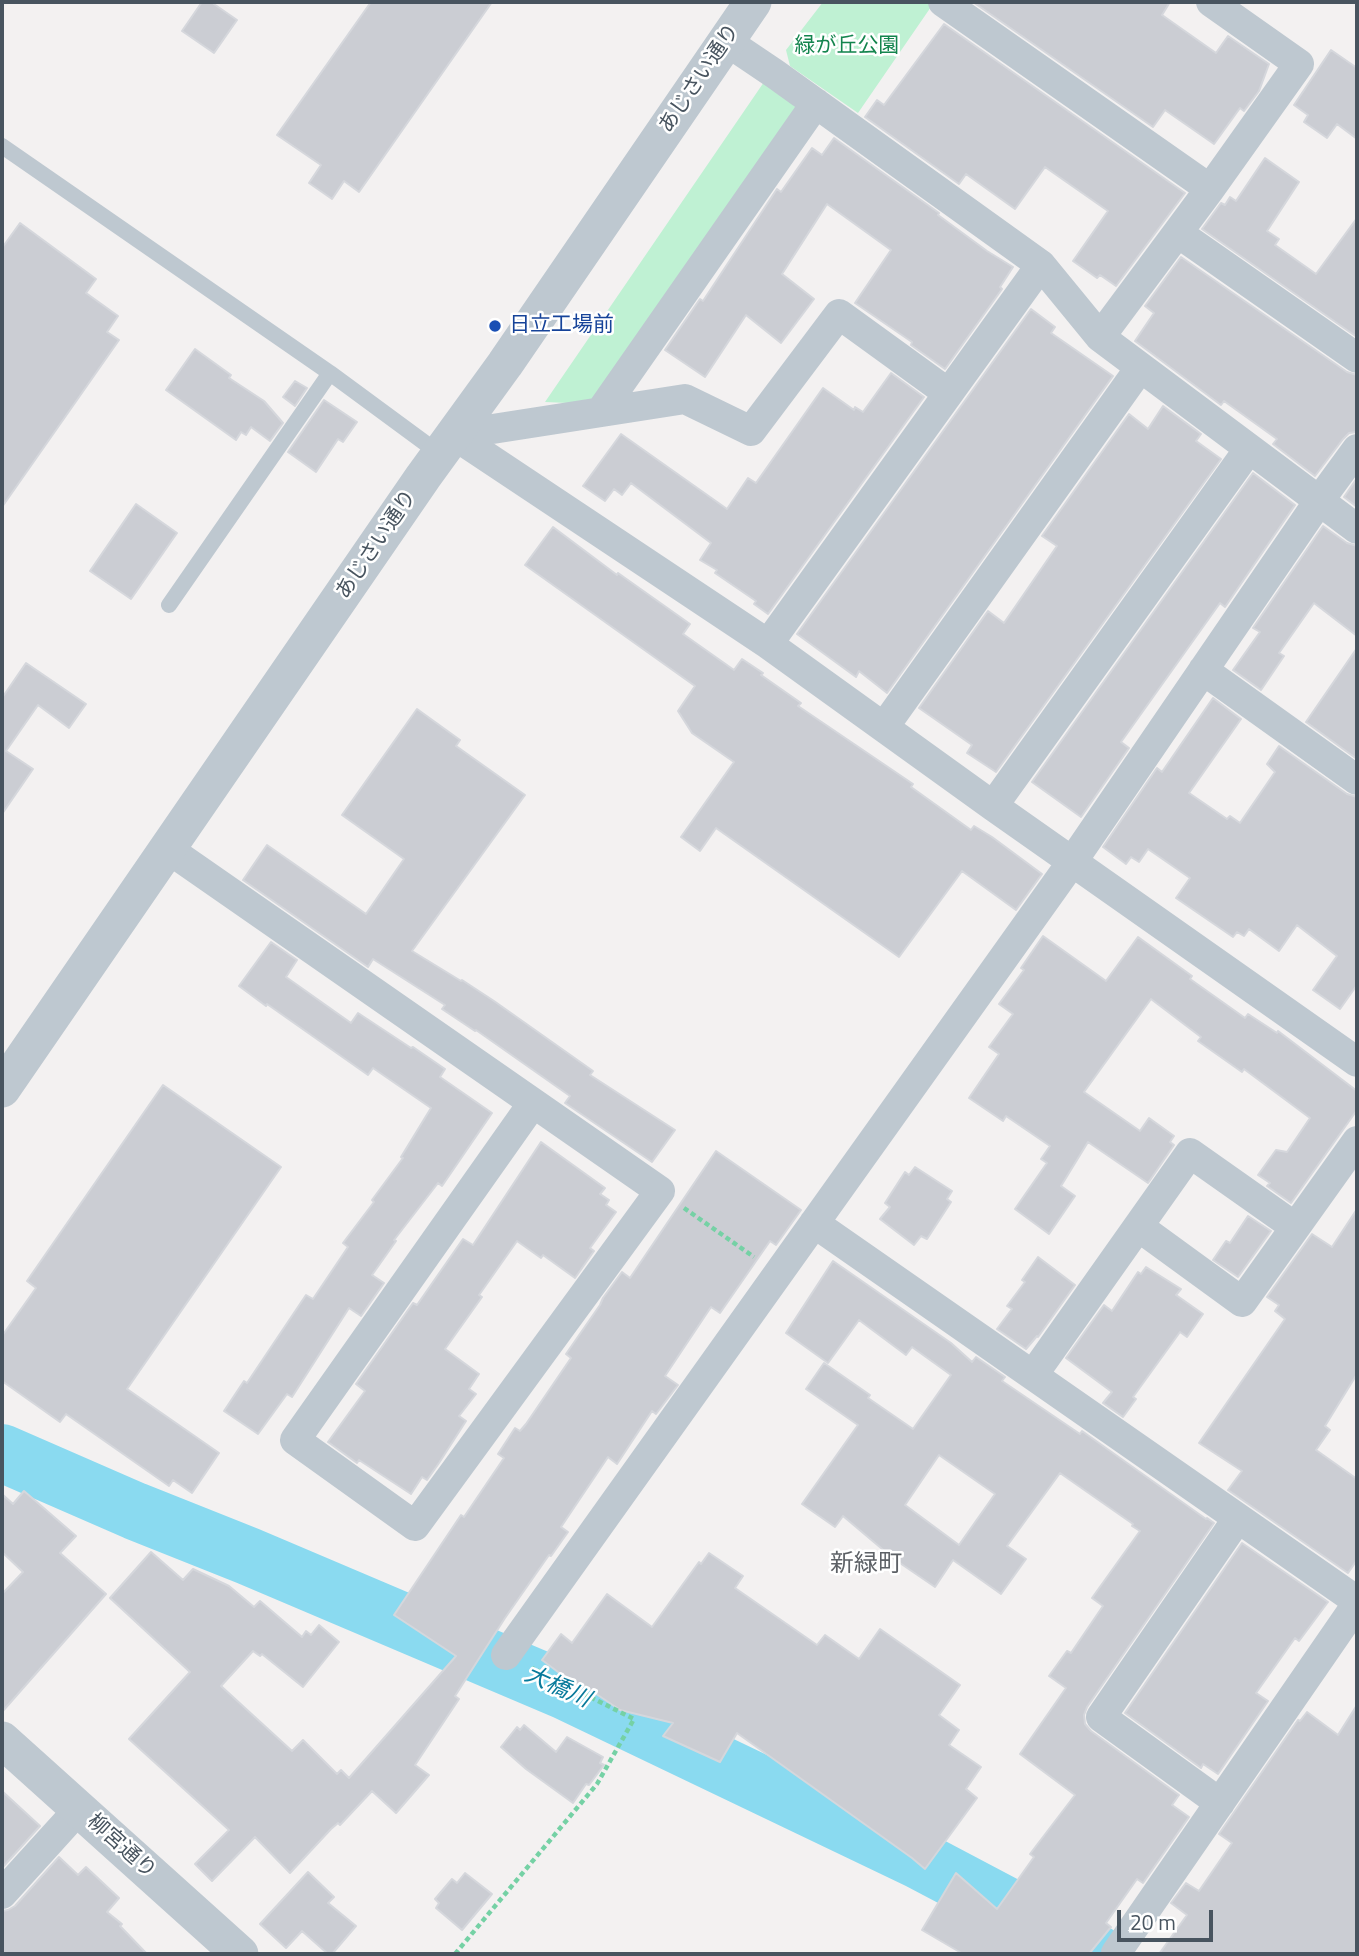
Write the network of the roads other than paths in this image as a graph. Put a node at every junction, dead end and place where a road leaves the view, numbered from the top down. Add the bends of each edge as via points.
1 (753, 2) edge
2 (943, 2) edge
3 (1211, 2) edge
4 (726, 41) junction
5 (816, 103) junction
6 (2, 146) edge
7 (1210, 189) junction
8 (1178, 233) junction
9 (1041, 265) junction
10 (1100, 337) junction
11 (1357, 358) edge
12 (1140, 368) junction
13 (330, 373) junction
14 (948, 393) junction
15 (601, 411) junction
16 (447, 444) junction
17 (1249, 449) junction
18 (1357, 449) edge
19 (1319, 501) junction
20 (1357, 529) edge
21 (169, 605) dead end
22 (768, 644) junction
23 (1203, 670) junction
24 (884, 727) junction
25 (1357, 780) edge
26 (993, 806) junction
27 (168, 849) junction
28 (1072, 862) junction
29 (1357, 1062) edge
30 (2, 1089) edge
31 (533, 1103) junction
32 (1357, 1141) edge
33 (814, 1223) junction
34 (1139, 1227) junction
35 (1296, 1227) junction
36 (1033, 1376) junction
37 (1238, 1518) junction
38 (1357, 1603) edge
39 (506, 1655) road end
40 (2, 1740) edge
41 (1220, 1802) junction
42 (79, 1810) junction
43 (2, 1894) edge
44 (1116, 1953) edge
45 (240, 1954) edge

1 - 4 street, あじさい通り
2 - 7 street
3 - 7 street via 1299,64
4 - 5 street
4 - 16 street, あじさい通り
5 - 9 street
5 - 15 street
6 - 13 lane
7 - 8 street
8 - 10 street
8 - 11 street
9 - 10 street
9 - 14 street
10 - 12 street
12 - 17 street
12 - 24 street
13 - 16 lane
13 - 21 lane
14 - 15 street via 839,314 751,431 685,399
14 - 22 street
15 - 16 street
16 - 22 street
16 - 27 street, あじさい通り
17 - 19 street
17 - 26 street
18 - 19 street
19 - 20 street
19 - 23 street
22 - 24 street
23 - 25 street
23 - 28 street
24 - 26 street
26 - 28 street
27 - 30 street, あじさい通り
27 - 31 street
28 - 29 street
28 - 33 street
31 - 31 street via 295,1440 415,1526 660,1191
32 - 35 street
33 - 36 street
33 - 39 street
34 - 35 street via 1190,1153
34 - 35 street via 1242,1302
34 - 36 street
36 - 37 street
37 - 38 street
37 - 41 street via 1101,1717
38 - 41 street
40 - 42 street, 柳宮通り
41 - 44 street
42 - 43 street
42 - 45 street, 柳宮通り

